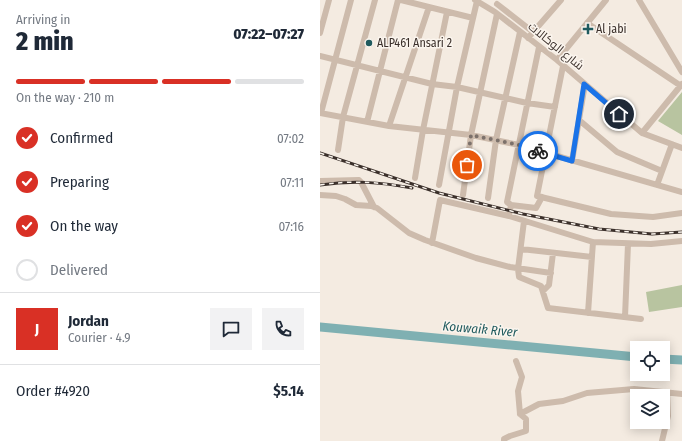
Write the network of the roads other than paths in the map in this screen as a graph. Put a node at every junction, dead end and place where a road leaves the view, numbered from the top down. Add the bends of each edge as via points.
1 (329, 0) edge
2 (351, 0) edge
3 (375, 0) edge
4 (399, 0) edge
5 (476, 0) edge
6 (551, 0) edge
7 (562, 0) edge
8 (606, 0) edge
9 (639, 0) edge
10 (497, 2) edge
11 (557, 5) junction
12 (429, 7) junction
13 (448, 12) junction
14 (496, 13) junction
15 (473, 18) junction
16 (587, 23) junction
17 (520, 32) junction
18 (534, 32) junction
19 (320, 33) edge
20 (528, 38) junction
21 (539, 47) junction
22 (320, 56) edge
23 (335, 60) junction
24 (557, 60) junction
25 (357, 66) junction
26 (563, 66) junction
27 (380, 72) junction
28 (682, 72) edge
29 (405, 78) junction
30 (432, 84) junction
31 (584, 84) junction
32 (681, 85) edge
33 (457, 87) junction
34 (480, 93) junction
35 (505, 97) junction
36 (527, 103) junction
37 (554, 107) junction
38 (320, 113) edge
39 (343, 117) junction
40 (579, 120) junction
41 (367, 122) junction
42 (389, 126) junction
43 (423, 130) junction
44 (448, 133) junction
45 (642, 134) junction
46 (471, 135) junction
47 (496, 140) junction
48 (672, 144) junction
49 (519, 145) junction
50 (682, 148) edge
51 (338, 150) dead end
52 (545, 154) junction
53 (572, 161) junction
54 (662, 171) junction
55 (415, 178) dead end
56 (320, 181) edge
57 (439, 185) dead end
58 (657, 185) junction
59 (682, 192) edge
60 (320, 195) edge
61 (463, 195) dead end
62 (542, 197) junction
63 (488, 198) dead end
64 (511, 205) junction
65 (374, 207) junction
66 (682, 213) edge
67 (509, 216) junction
68 (524, 222) junction
69 (682, 241) edge
70 (593, 242) junction
71 (432, 243) junction
72 (628, 244) junction
73 (521, 249) junction
74 (553, 253) junction
75 (592, 257) junction
76 (518, 269) junction
77 (550, 273) junction
78 (543, 291) junction
79 (588, 313) junction
80 (625, 317) junction
81 (641, 319) dead end
82 (516, 361) dead end
83 (630, 389) edge
84 (670, 392) edge
85 (682, 394) edge
86 (520, 414) junction
87 (665, 429) edge
88 (504, 441) edge
89 (662, 441) edge

1 - 19 street
2 - 23 street
3 - 25 street
4 - 12 street
4 - 27 street
5 - 14 street, شارع الوكالات
5 - 15 street
6 - 11 street
7 - 11 street
8 - 16 street
9 - 28 street
10 - 14 street
10 - 18 street
11 - 18 street
12 - 13 street
12 - 29 street
13 - 15 street
13 - 30 street
14 - 17 street, شارع الوكالات
14 - 34 street
15 - 33 street
16 - 24 street
16 - 32 street
17 - 20 street, شارع الوكالات
17 - 35 street
18 - 20 street
20 - 21 street, شارع الوكالات
21 - 24 street, شارع الوكالات
21 - 36 street
22 - 23 street
23 - 25 street
23 - 38 street
24 - 26 street, شارع الوكالات
25 - 27 street
25 - 39 street
26 - 31 street, شارع الوكالات
26 - 37 street
27 - 29 street
27 - 41 street
29 - 30 street
29 - 42 street
30 - 33 street
30 - 43 street
31 - 40 street
31 - 45 street, شارع الوكالات
32 - 45 street
33 - 34 street
33 - 44 street
34 - 35 street
34 - 46 street
35 - 36 street
35 - 47 street
36 - 37 street
36 - 49 street
37 - 52 street
38 - 39 street
39 - 41 street
39 - 51 street
40 - 53 street
40 - 54 street via 617,152
41 - 42 street
42 - 43 street
43 - 44 street
43 - 55 street
44 - 46 street
44 - 57 street
45 - 48 street, شارع الوكالات
46 - 47 street
46 - 61 street
47 - 49 street
47 - 63 street
48 - 50 street, شارع الوكالات
48 - 54 street
49 - 52 street
49 - 64 street via 507,202
52 - 53 street
52 - 62 street via 537,196
53 - 58 street
54 - 58 street
56 - 65 street via 358,180
58 - 59 street
60 - 65 street
62 - 64 street via 536,208
62 - 66 street via 611,214 653,216
64 - 67 street
65 - 71 street via 409,232
67 - 68 street
67 - 71 street via 440,200
68 - 70 street
68 - 73 street
69 - 72 street
70 - 72 street
70 - 75 street
71 - 76 street
72 - 80 street
73 - 74 street
73 - 76 street
74 - 75 street
74 - 77 street
75 - 79 street
76 - 77 street
76 - 78 street via 519,277 541,286
77 - 78 street via 549,285
78 - 79 street via 548,308
79 - 80 street
80 - 81 street
82 - 86 street via 522,377 518,391
83 - 86 street via 588,392 563,401 539,404
84 - 85 street
86 - 88 street via 526,419 526,431 510,436
87 - 89 street

